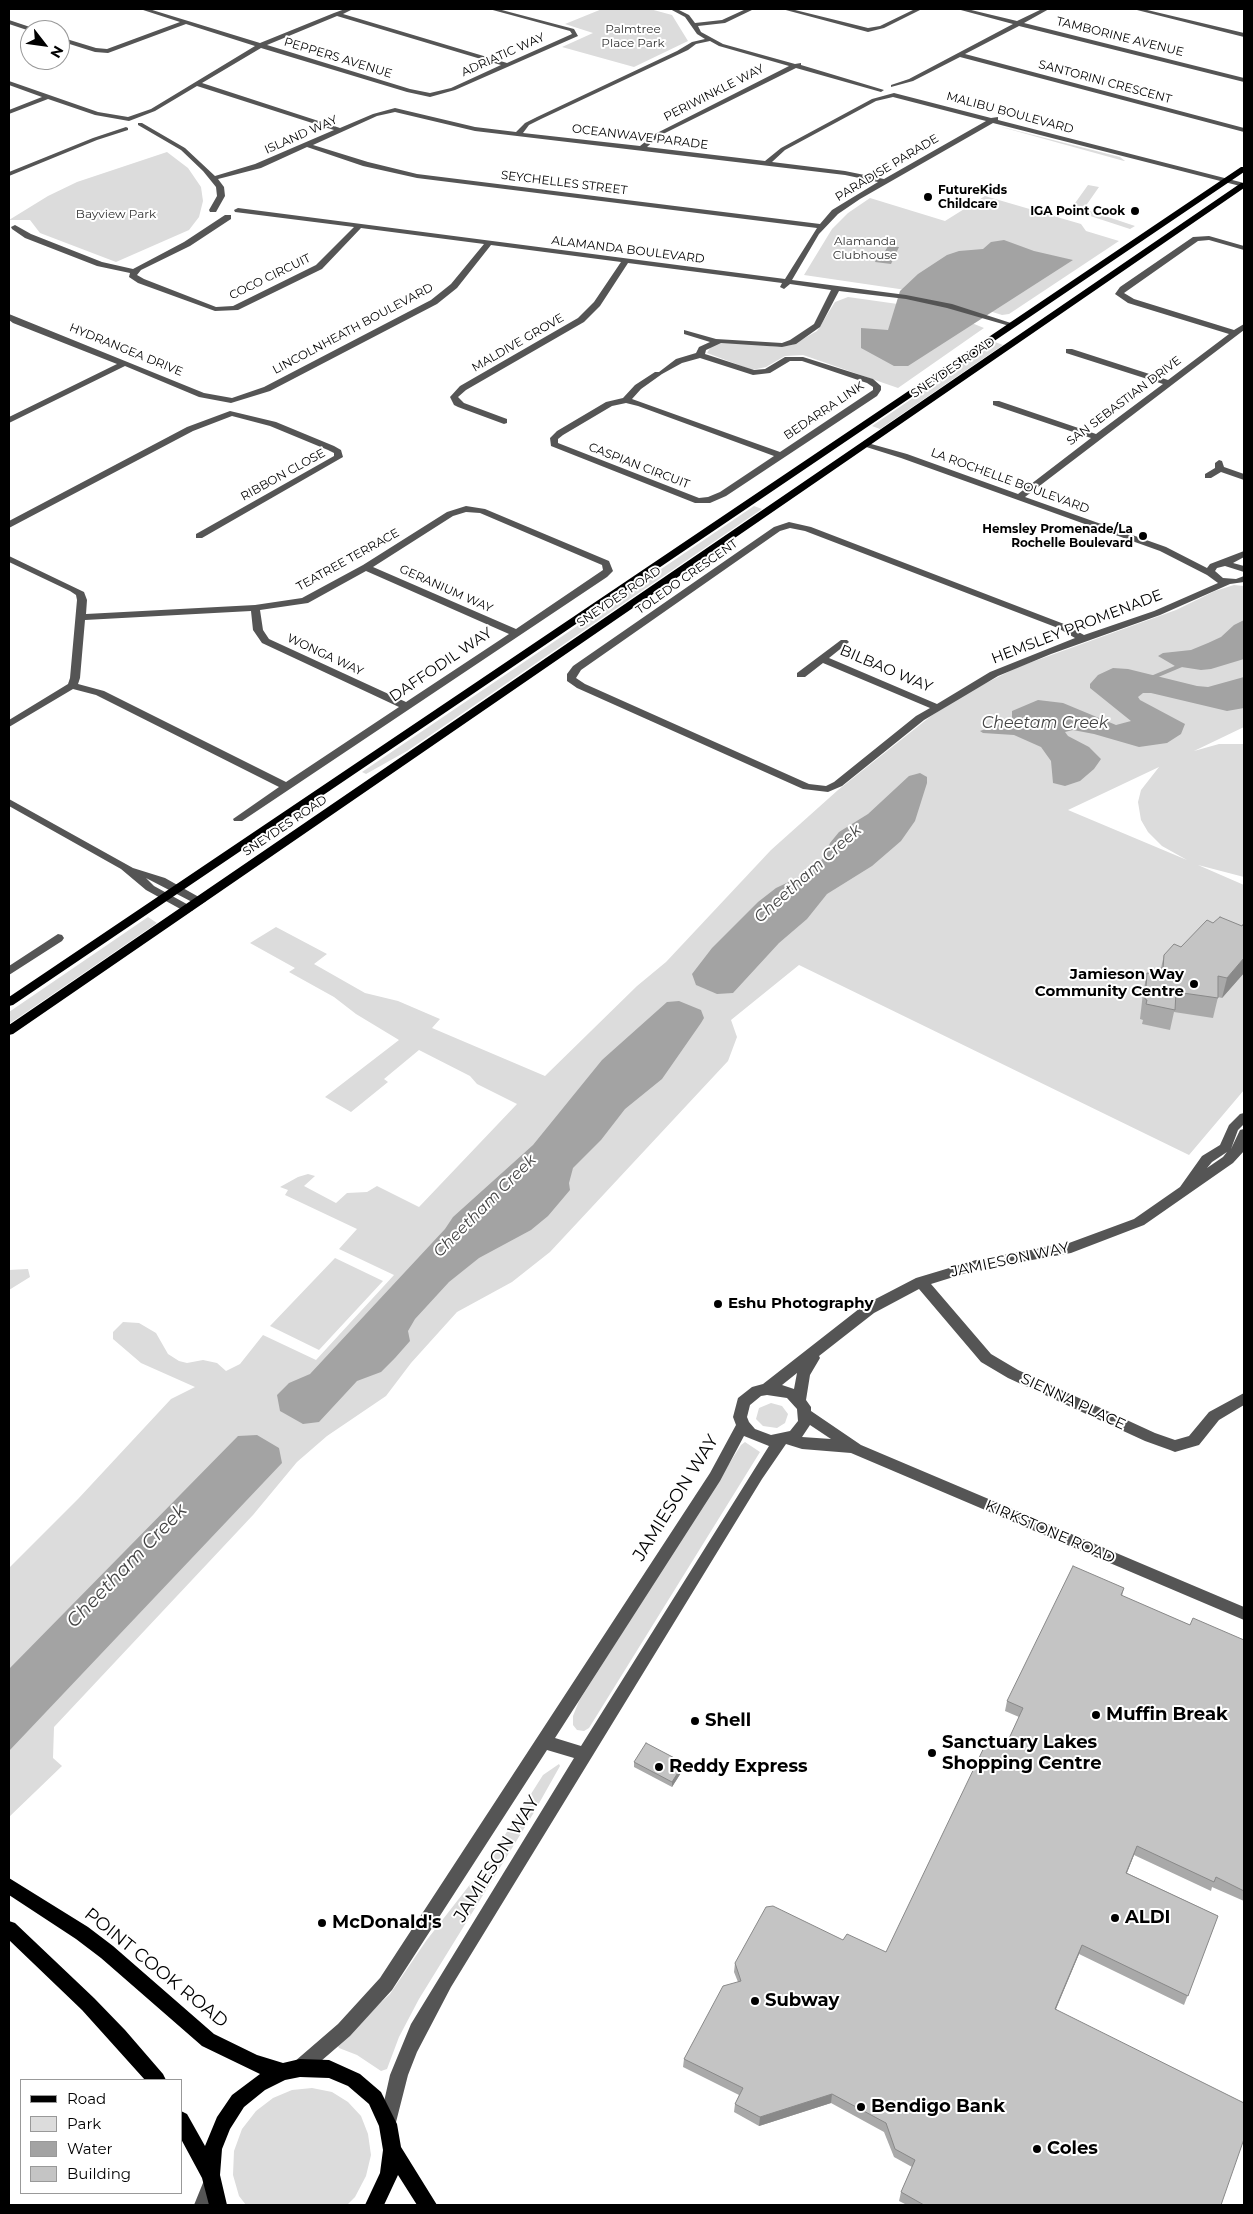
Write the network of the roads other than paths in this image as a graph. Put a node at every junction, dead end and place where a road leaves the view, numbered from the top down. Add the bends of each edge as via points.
1 (143, 9) edge
2 (350, 9) edge
3 (492, 9) edge
4 (673, 9) edge
5 (751, 9) edge
6 (785, 9) edge
7 (919, 9) edge
8 (960, 9) edge
9 (1046, 9) edge
10 (1136, 9) edge
11 (336, 14) junction
12 (187, 22) junction
13 (1018, 23) junction
14 (692, 24) junction
15 (1244, 35) edge
16 (710, 39) junction
17 (70, 41) edge
18 (261, 46) junction
19 (960, 55) junction
20 (798, 64) junction
21 (507, 65) junction
22 (911, 80) junction
23 (1244, 80) edge
24 (9, 84) edge
25 (197, 84) junction
26 (890, 86) junction
27 (905, 89) junction
28 (882, 91) junction
29 (893, 95) junction
30 (430, 96) joint
31 (47, 97) junction
32 (874, 100) junction
33 (153, 110) junction
34 (395, 110) joint
35 (9, 112) edge
36 (97, 114) junction
37 (995, 118) junction
38 (128, 120) junction
39 (140, 123) junction
40 (114, 126) junction
41 (127, 129) junction
42 (340, 130) junction
43 (1244, 130) edge
44 (518, 134) junction
45 (157, 136) junction
46 (95, 139) junction
47 (307, 145) junction
48 (641, 149) junction
49 (768, 164) junction
50 (1244, 169) edge
51 (9, 174) edge
52 (214, 178) junction
53 (884, 181) junction
54 (1227, 181) junction
55 (1244, 185) edge
56 (221, 196) junction
57 (231, 206) junction
58 (214, 217) junction
59 (229, 217) junction
60 (822, 226) junction
61 (15, 227) dead end
62 (356, 229) junction
63 (487, 246) junction
64 (1244, 248) edge
65 (624, 264) junction
66 (133, 272) junction
67 (785, 285) junction
68 (834, 291) junction
69 (893, 298) junction
70 (9, 316) edge
71 (1013, 325) junction
72 (1244, 326) edge
73 (1004, 331) junction
74 (687, 332) dead end
75 (1235, 333) junction
76 (1027, 334) junction
77 (715, 341) junction
78 (1067, 350) dead end
79 (700, 355) junction
80 (125, 363) junction
81 (1169, 383) junction
82 (266, 389) junction
83 (202, 395) junction
84 (232, 400) junction
85 (626, 400) junction
86 (247, 406) junction
87 (986, 407) dead end
88 (217, 408) junction
89 (231, 414) junction
90 (9, 420) edge
91 (504, 421) dead end
92 (273, 424) junction
93 (190, 429) junction
94 (848, 436) junction
95 (1097, 437) junction
96 (868, 442) junction
97 (781, 455) junction
98 (1208, 476) dead end
99 (1244, 477) edge
100 (1019, 497) junction
101 (12, 522) edge
102 (199, 536) dead end
103 (1163, 549) junction
104 (1244, 554) edge
105 (10, 559) edge
106 (1223, 563) junction
107 (608, 566) joint
108 (366, 567) junction
109 (1244, 569) edge
110 (1211, 574) junction
111 (1244, 579) edge
112 (1230, 582) junction
113 (1244, 584) edge
114 (1196, 596) junction
115 (255, 608) junction
116 (80, 617) junction
117 (516, 633) junction
118 (1083, 639) junction
119 (844, 642) dead end
120 (823, 659) junction
121 (801, 675) dead end
122 (72, 686) junction
123 (406, 706) junction
124 (936, 707) junction
125 (9, 724) edge
126 (285, 786) junction
127 (822, 789) joint
128 (9, 802) edge
129 (238, 818) dead end
130 (125, 867) junction
131 (179, 889) junction
132 (167, 897) junction
133 (200, 900) junction
134 (188, 908) junction
135 (58, 938) dead end
136 (9, 971) edge
137 (9, 1002) edge
138 (9, 1031) edge
139 (1244, 1117) edge
140 (1244, 1133) edge
141 (1235, 1153) edge
142 (921, 1282) junction
143 (815, 1353) junction
144 (767, 1389) junction
145 (1244, 1398) edge
146 (799, 1399) junction
147 (806, 1415) junction
148 (743, 1425) junction
149 (784, 1439) junction
150 (856, 1450) junction
151 (1244, 1614) edge
152 (543, 1742) junction
153 (585, 1754) junction
154 (9, 1886) edge
155 (9, 1929) edge
156 (291, 2070) junction
157 (156, 2079) edge
158 (182, 2122) edge
159 (388, 2124) junction
160 (392, 2150) junction
161 (212, 2180) junction
162 (202, 2205) edge
163 (218, 2205) edge
164 (374, 2205) edge
165 (428, 2205) edge

1 - 12 street, PEPPERS AVENUE
2 - 11 street
3 - 21 street, ADRIATIC WAY via 573,34 572,38
4 - 14 street via 685,14
5 - 14 street via 723,22
6 - 7 street via 868,30 878,29
8 - 13 street, TAMBORINE AVENUE
9 - 13 street
10 - 15 street
11 - 18 street
11 - 21 street
12 - 17 street via 108,51
12 - 18 street, PEPPERS AVENUE
13 - 19 street
13 - 23 street, TAMBORINE AVENUE
14 - 16 street
16 - 20 street via 721,45
16 - 44 street via 539,118
18 - 25 street
18 - 30 street, PEPPERS AVENUE
19 - 22 street
19 - 43 street, SANTORINI CRESCENT
20 - 26 street
20 - 28 street
20 - 48 street, PERIWINKLE WAY via 657,135
21 - 30 street, ADRIATIC WAY via 444,94
22 - 26 street
22 - 27 street
24 - 31 street
25 - 33 street
25 - 42 street
26 - 27 street, MALIBU BOULEVARD
26 - 28 street
27 - 29 street via 904,93
27 - 37 street, MALIBU BOULEVARD
28 - 29 street, MALIBU BOULEVARD
28 - 32 street
29 - 32 street
29 - 37 street, MALIBU BOULEVARD
31 - 35 street
31 - 36 street
32 - 49 street via 776,153
33 - 38 street
33 - 39 street
34 - 42 street, ISLAND WAY
34 - 44 street, OCEANWAVE PARADE via 463,127
36 - 38 street
36 - 40 street
37 - 53 street, PARADISE PARADE
37 - 54 street, MALIBU BOULEVARD
38 - 39 street
38 - 40 street
39 - 41 street
39 - 45 street
40 - 41 street
40 - 46 street
41 - 45 street
41 - 46 street
42 - 47 street, ISLAND WAY
44 - 48 street, OCEANWAVE PARADE
45 - 52 street via 190,154
46 - 51 street
47 - 52 street, ISLAND WAY via 251,169
47 - 60 street, SEYCHELLES STREET via 417,176
48 - 49 street, OCEANWAVE PARADE
49 - 53 street, OCEANWAVE PARADE
50 - 54 main road, SNEYDES ROAD
52 - 56 street
53 - 60 street, PARADISE PARADE via 845,205
54 - 55 street, MALIBU BOULEVARD
54 - 71 main road, SNEYDES ROAD
55 - 76 main road, SNEYDES ROAD
56 - 57 street
56 - 58 street
57 - 58 street
57 - 59 street via 236,214
57 - 62 street, ALAMANDA BOULEVARD
58 - 59 street
58 - 66 street via 193,241
59 - 62 street, ALAMANDA BOULEVARD
60 - 67 street, PARADISE PARADE
61 - 66 street via 28,236 100,264
62 - 63 street, ALAMANDA BOULEVARD
62 - 66 street, COCO CIRCUIT via 319,266 228,310 215,309 141,281 132,275
63 - 65 street, ALAMANDA BOULEVARD
63 - 82 street, LINCOLNHEATH BOULEVARD via 454,286 434,302
64 - 75 street via 1210,238 1196,239 1120,292 1126,299
65 - 67 street, ALAMANDA BOULEVARD
65 - 91 street, MALDIVE GROVE via 597,304 581,320 454,396 457,403
67 - 68 street, ALAMANDA BOULEVARD
68 - 69 street, ALAMANDA BOULEVARD
68 - 77 street via 817,325 793,342 782,345 732,339
69 - 71 street, ALAMANDA BOULEVARD via 937,303
69 - 73 street, ALAMANDA BOULEVARD
70 - 80 street, HYDRANGEA DRIVE
71 - 73 main road, SNEYDES ROAD
71 - 76 main road
72 - 75 street, SAN SEBASTIAN DRIVE
73 - 76 main road
73 - 94 main road, SNEYDES ROAD
74 - 77 street
75 - 81 street, SAN SEBASTIAN DRIVE
76 - 96 main road, SNEYDES ROAD
77 - 79 street
78 - 81 street
79 - 85 street, CASPIAN CIRCUIT via 679,361 638,386
79 - 97 street, BEDARRA LINK via 753,373 767,371 788,359 803,358 877,386 874,394
80 - 83 street, HYDRANGEA DRIVE
80 - 90 street
81 - 95 street, SAN SEBASTIAN DRIVE
82 - 84 street, LINCOLNHEATH BOULEVARD
82 - 86 street, LINCOLNHEATH BOULEVARD
83 - 84 street, HYDRANGEA DRIVE
83 - 88 street, HYDRANGEA DRIVE
84 - 86 street, HYDRANGEA DRIVE
84 - 88 street, LINCOLNHEATH BOULEVARD via 221,403
85 - 97 street
85 - 97 street, CASPIAN CIRCUIT via 609,404 560,433 554,438 554,444 698,501 723,494
86 - 89 street via 242,412
86 - 92 street, RIBBON CLOSE
87 - 95 street via 998,401
88 - 89 street, HYDRANGEA DRIVE via 222,413
88 - 93 street
89 - 92 street, RIBBON CLOSE
89 - 93 street
92 - 102 street, RIBBON CLOSE via 331,448 338,452 339,457
93 - 101 street
94 - 96 main road
94 - 131 main road, SNEYDES ROAD
95 - 100 street, SAN SEBASTIAN DRIVE
96 - 100 street, LA ROCHELLE BOULEVARD
96 - 133 main road, SNEYDES ROAD
98 - 99 street via 1219,466
100 - 103 street, LA ROCHELLE BOULEVARD
103 - 106 street, LA ROCHELLE BOULEVARD
103 - 110 street, LA ROCHELLE BOULEVARD
104 - 106 street
105 - 116 street via 81,594
106 - 109 street, LA ROCHELLE BOULEVARD
106 - 110 street via 1210,568
107 - 108 street, TEATREE TERRACE via 602,560 473,509 450,514
107 - 117 street, DAFFODIL WAY via 604,575
108 - 115 street, TEATREE TERRACE via 305,601
108 - 117 street, GERANIUM WAY
110 - 112 street, LA ROCHELLE BOULEVARD
110 - 114 street
111 - 112 street, HEMSLEY PROMENADE
112 - 113 street
112 - 114 street, HEMSLEY PROMENADE
114 - 118 street, HEMSLEY PROMENADE
115 - 116 street, TEATREE TERRACE
115 - 123 street, WONGA WAY via 258,630 265,641
116 - 122 street
117 - 123 street, DAFFODIL WAY
118 - 124 street, HEMSLEY PROMENADE via 1007,668
118 - 127 street, TOLEDO CRESCENT via 1060,626 808,529 789,525 777,529 572,674 572,681 580,686 807,787
119 - 120 street, BILBAO WAY
120 - 121 street, BILBAO WAY
120 - 124 street, BILBAO WAY
122 - 125 street
122 - 126 street via 100,693
123 - 126 street, DAFFODIL WAY
124 - 127 street, HEMSLEY PROMENADE via 838,784
126 - 129 street, DAFFODIL WAY
128 - 130 street
130 - 131 street
130 - 132 street via 150,888
131 - 132 main road, SNEYDES ROAD
131 - 133 street
132 - 134 street
132 - 137 main road, SNEYDES ROAD
133 - 134 main road, SNEYDES ROAD
134 - 138 main road, SNEYDES ROAD
135 - 136 street
139 - 141 street, JAMIESON WAY via 1233,1128
140 - 141 street
141 - 142 street, JAMIESON WAY via 1139,1222 1096,1240 1044,1254 976,1265
142 - 143 street, JAMIESON WAY via 869,1309
142 - 145 street, SIENNA PLACE via 986,1358 1013,1374 1150,1438 1175,1446 1194,1441 1214,1416
143 - 144 street, JAMIESON WAY
143 - 146 street, JAMIESON WAY via 803,1375
144 - 146 street via 785,1391
144 - 148 street, JAMIESON WAY via 749,1395 744,1402 740,1417
146 - 147 street
147 - 149 street, JAMIESON WAY via 801,1429
147 - 150 street, KIRKSTONE ROAD
148 - 149 street via 759,1438
148 - 152 street, JAMIESON WAY via 715,1476
149 - 150 street, KIRKSTONE ROAD
149 - 153 street, JAMIESON WAY via 761,1469
150 - 151 street, KIRKSTONE ROAD
152 - 153 street
152 - 156 street, JAMIESON WAY via 386,1984 344,2030
153 - 159 street, JAMIESON WAY via 417,2030 399,2075
154 - 156 main road, POINT COOK ROAD via 107,1952 208,2040 246,2059
155 - 157 main road via 106,2023
156 - 159 main road, POINT COOK ROAD via 329,2070 354,2080 375,2098
156 - 161 main road via 259,2084 238,2101 223,2123 213,2149
158 - 161 main road
159 - 160 main road, POINT COOK ROAD
160 - 164 main road via 389,2174
160 - 165 main road
161 - 162 street
161 - 163 main road

